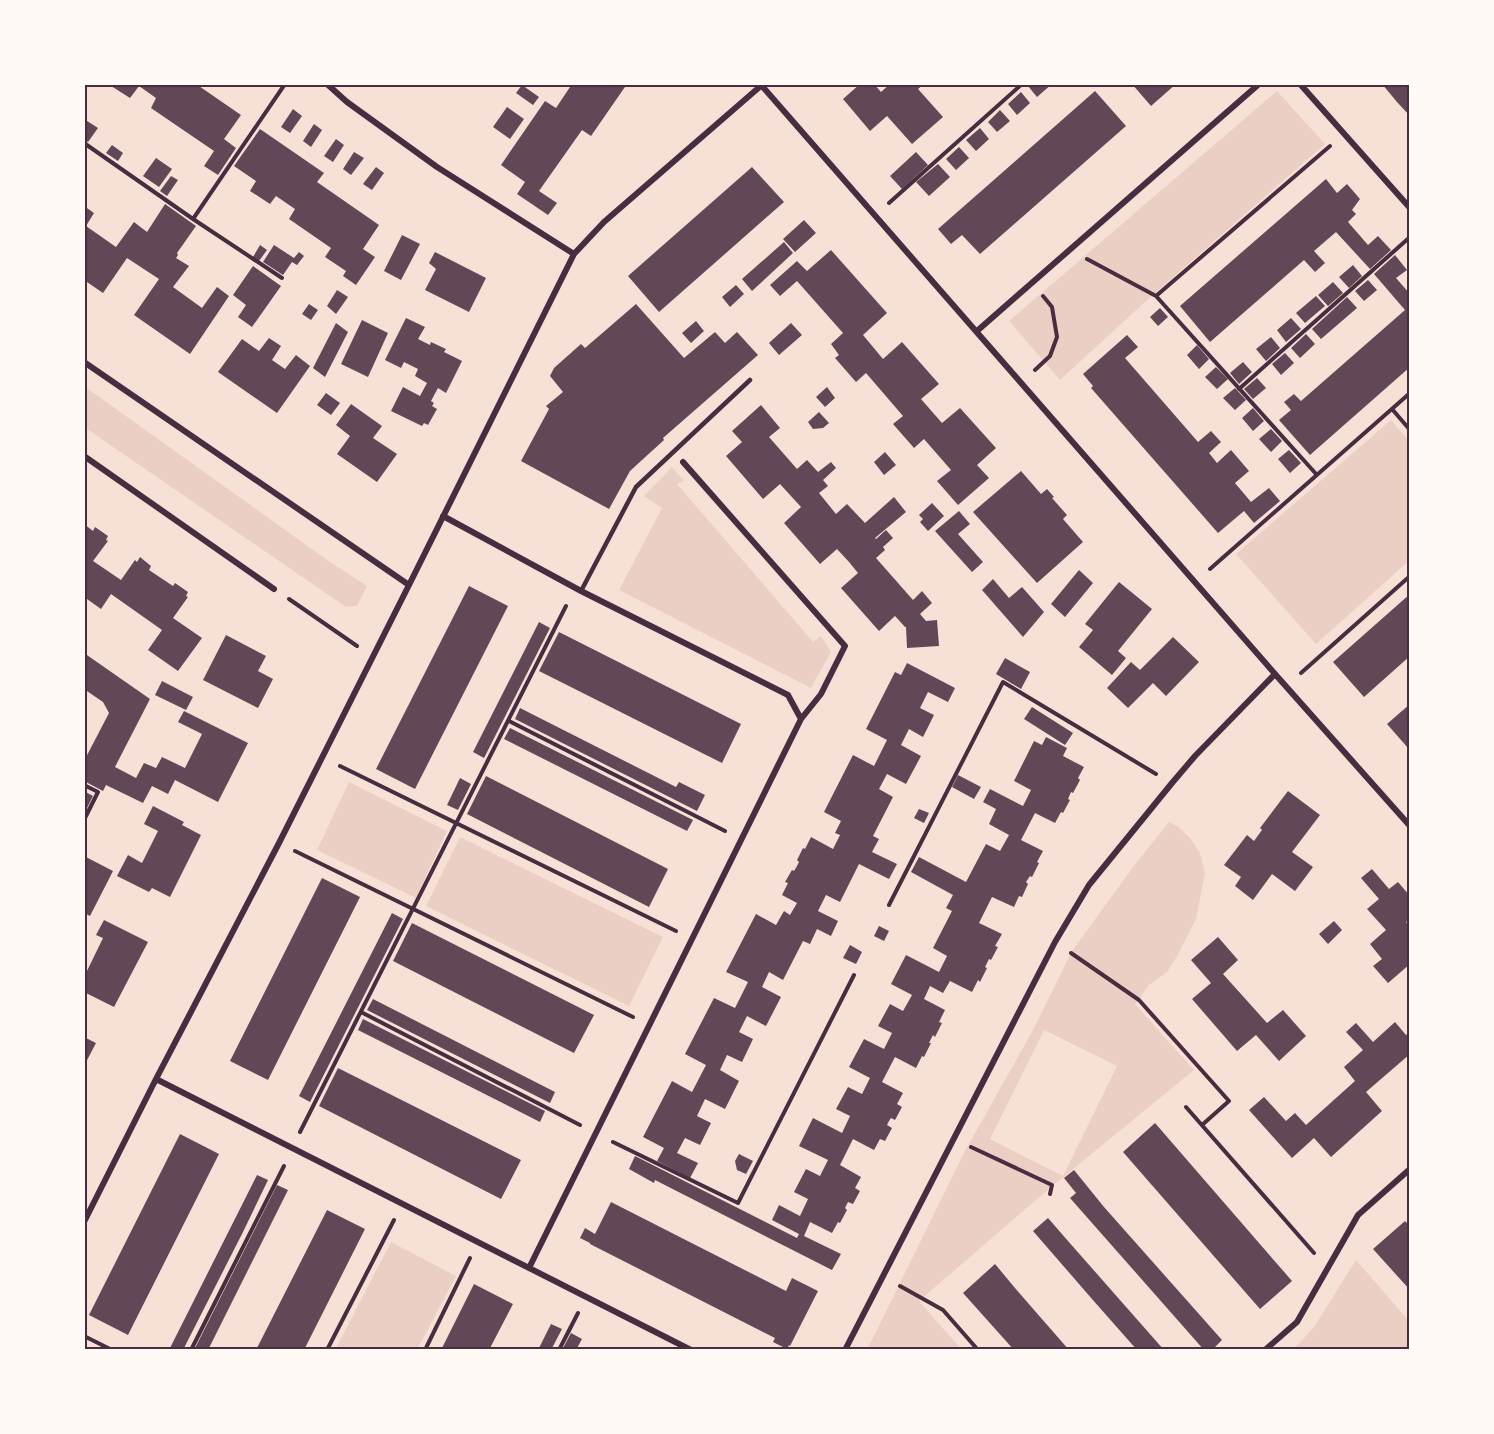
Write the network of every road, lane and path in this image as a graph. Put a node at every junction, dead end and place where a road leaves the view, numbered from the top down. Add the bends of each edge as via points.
1 (285, 84) edge
2 (327, 84) edge
3 (1022, 84) edge
4 (1259, 84) edge
5 (1300, 84) edge
6 (763, 85) edge
7 (1344, 134) junction
8 (84, 142) edge
9 (1410, 208) edge
10 (876, 216) junction
11 (193, 219) junction
12 (1410, 237) edge
13 (1069, 250) junction
14 (574, 254) junction
15 (282, 278) dead end
16 (1031, 282) junction
17 (1156, 296) junction
18 (977, 331) junction
19 (84, 362) edge
20 (750, 380) dead end
21 (1020, 382) junction
22 (1239, 389) junction
23 (1410, 393) edge
24 (1392, 409) junction
25 (1410, 430) edge
26 (84, 456) edge
27 (683, 462) dead end
28 (1317, 475) junction
29 (443, 516) junction
30 (1410, 576) edge
31 (1196, 582) junction
32 (409, 585) junction
33 (274, 589) joint
34 (578, 590) junction
35 (373, 657) junction
36 (1275, 674) junction
37 (1286, 686) junction
38 (801, 719) junction
39 (509, 721) junction
40 (322, 757) junction
41 (1172, 783) junction
42 (84, 786) edge
43 (84, 820) edge
44 (457, 823) junction
45 (1410, 826) edge
46 (742, 840) junction
47 (279, 843) junction
48 (889, 905) dead end
49 (413, 910) junction
50 (692, 939) junction
51 (1055, 942) junction
52 (854, 975) dead end
53 (361, 1012) junction
54 (650, 1025) junction
55 (156, 1079) junction
56 (1186, 1107) dead end
57 (1202, 1125) junction
58 (595, 1132) junction
59 (953, 1139) junction
60 (292, 1148) junction
61 (1410, 1169) edge
62 (1050, 1194) dead end
63 (403, 1204) junction
64 (84, 1222) edge
65 (479, 1242) junction
66 (529, 1268) junction
67 (1328, 1269) junction
68 (883, 1276) junction
69 (586, 1297) junction
70 (84, 1336) edge
71 (112, 1350) edge
72 (191, 1350) edge
73 (327, 1350) edge
74 (425, 1350) edge
75 (559, 1350) edge
76 (691, 1350) edge
77 (845, 1350) edge
78 (978, 1350) edge
79 (1265, 1350) edge

1 - 11 path
2 - 14 street via 437,167
3 - 10 path
4 - 13 street
5 - 7 street
6 - 10 street
6 - 14 street via 604,222
7 - 9 street
7 - 17 path
8 - 11 path
10 - 18 street
11 - 15 path
12 - 22 path
13 - 16 street
13 - 17 path
14 - 29 street
16 - 18 street
16 - 21 path via 1052,307 1057,337 1050,356
17 - 22 path
18 - 21 street
19 - 32 street
20 - 34 lane via 636,487
21 - 31 street
22 - 28 path
23 - 24 path
24 - 25 path
24 - 28 path
26 - 33 street
27 - 38 street via 845,646 821,694
28 - 31 path
29 - 32 street
29 - 34 street
30 - 37 path
31 - 36 street
32 - 35 street
33 - 35 path
34 - 38 street via 788,695
34 - 39 path
35 - 40 street
36 - 37 street
36 - 41 street
37 - 45 street
38 - 46 street
39 - 44 path
39 - 46 path
40 - 44 path
40 - 47 street
41 - 48 path via 1003,682
41 - 51 street via 1089,885
42 - 43 path via 98,792
44 - 49 path
44 - 50 path
46 - 50 street
47 - 49 path
47 - 55 street
49 - 53 path
49 - 54 path
50 - 54 street
51 - 57 path via 1139,1000 1229,1101
51 - 59 street
52 - 58 path via 738,1203
53 - 58 path
53 - 60 path
54 - 58 street
55 - 60 street
55 - 64 street
56 - 57 path
57 - 67 path
58 - 66 street
59 - 62 path via 1052,1185
59 - 68 street
60 - 63 street
60 - 72 path
61 - 67 street via 1358,1215
63 - 65 street
63 - 73 path
65 - 66 street
65 - 74 path
66 - 69 street
67 - 79 street via 1297,1322
68 - 77 street
68 - 78 path via 943,1310
69 - 75 path
69 - 76 street
70 - 71 path

